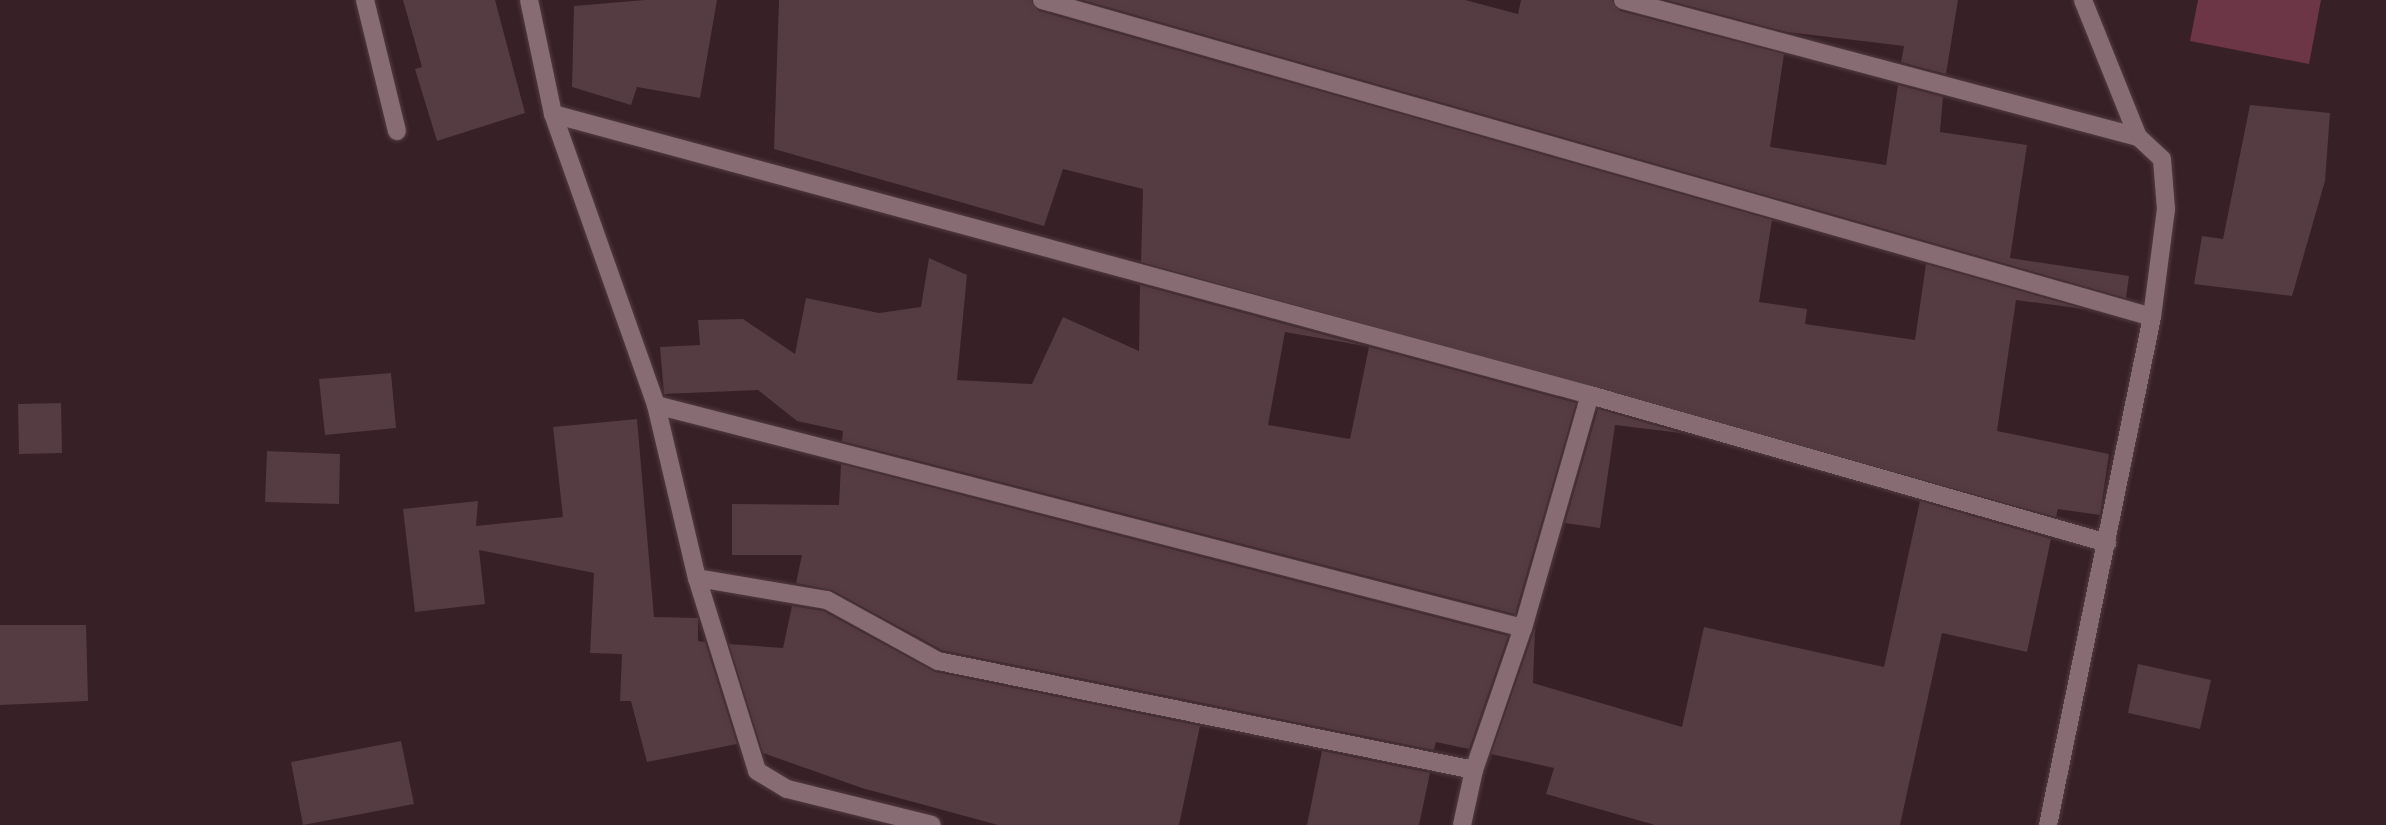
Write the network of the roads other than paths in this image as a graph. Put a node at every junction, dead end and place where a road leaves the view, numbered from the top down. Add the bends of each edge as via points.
1 (365, 0) edge
2 (529, 0) edge
3 (1042, 0) edge
4 (1623, 0) edge
5 (2083, 0) edge
6 (552, 114) junction
7 (397, 131) dead end
8 (2138, 137) junction
9 (2152, 317) junction
10 (1590, 395) junction
11 (656, 405) junction
12 (2107, 543) junction
13 (697, 578) junction
14 (1523, 628) junction
15 (1474, 770) junction
16 (933, 825) edge
17 (1462, 825) edge
18 (2048, 825) edge

1 - 7 street
2 - 6 street
3 - 9 street
4 - 8 street
5 - 8 street
6 - 10 street
6 - 11 street
8 - 9 street via 2162,159 2166,209
9 - 12 street
10 - 12 street
10 - 14 street
11 - 13 street
11 - 14 street
12 - 18 street
13 - 15 street via 827,600 938,661
13 - 16 street via 757,771 787,789
14 - 15 street
15 - 17 street

